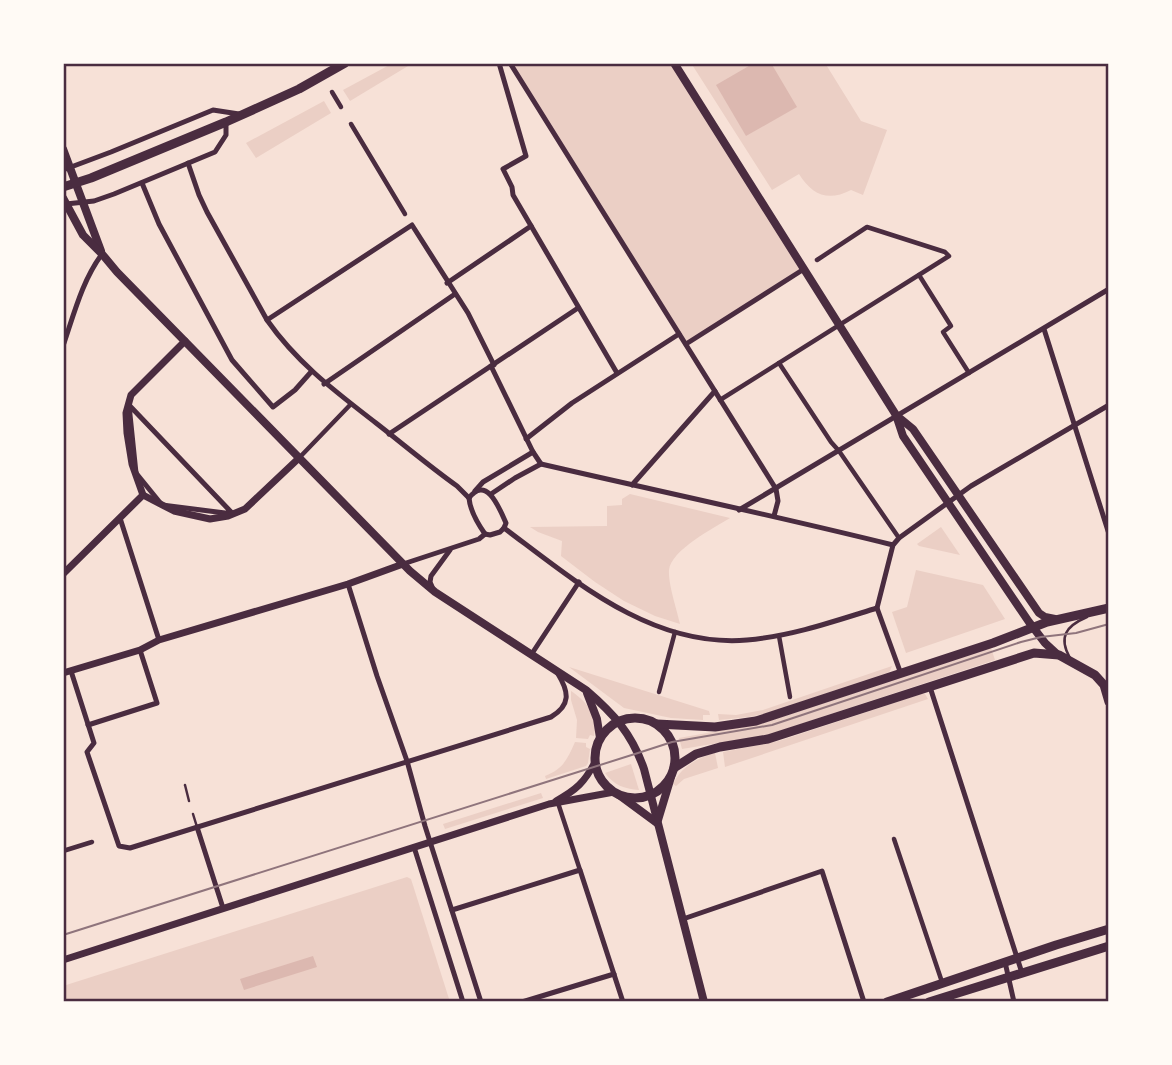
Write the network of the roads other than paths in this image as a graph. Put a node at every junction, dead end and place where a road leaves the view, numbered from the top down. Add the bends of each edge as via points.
1 (345, 63) edge
2 (499, 63) edge
3 (510, 63) edge
4 (674, 63) edge
5 (332, 92) dead end
6 (341, 107) dead end
7 (242, 114) junction
8 (226, 122) junction
9 (351, 124) dead end
10 (63, 149) edge
11 (188, 163) junction
12 (67, 169) edge
13 (79, 183) junction
14 (142, 183) junction
15 (63, 187) edge
16 (64, 202) edge
17 (85, 206) junction
18 (405, 214) dead end
19 (531, 226) junction
20 (102, 254) junction
21 (817, 260) dead end
22 (804, 269) junction
23 (919, 275) junction
24 (447, 283) junction
25 (1109, 289) edge
26 (454, 294) junction
27 (578, 308) junction
28 (267, 320) junction
29 (839, 326) junction
30 (1044, 329) junction
31 (679, 334) junction
32 (185, 341) junction
33 (685, 344) junction
34 (63, 346) edge
35 (779, 363) junction
36 (492, 365) junction
37 (311, 372) junction
38 (617, 373) junction
39 (969, 373) junction
40 (324, 384) junction
41 (715, 391) junction
42 (720, 400) junction
43 (352, 404) junction
44 (129, 405) junction
45 (1109, 405) edge
46 (896, 415) junction
47 (1074, 425) junction
48 (389, 434) junction
49 (526, 439) junction
50 (839, 451) junction
51 (533, 452) junction
52 (299, 458) junction
53 (541, 464) junction
54 (136, 473) junction
55 (632, 485) junction
56 (776, 489) junction
57 (475, 491) junction
58 (491, 494) junction
59 (144, 495) junction
60 (958, 495) junction
61 (469, 498) junction
62 (948, 503) junction
63 (162, 505) junction
64 (739, 510) junction
65 (233, 514) junction
66 (774, 516) junction
67 (120, 518) junction
68 (504, 528) junction
69 (485, 534) junction
70 (1109, 534) edge
71 (899, 538) junction
72 (893, 545) junction
73 (452, 548) junction
74 (403, 564) junction
75 (63, 574) edge
76 (579, 582) junction
77 (348, 584) junction
78 (435, 592) junction
79 (877, 608) junction
80 (1109, 608) edge
81 (1056, 620) junction
82 (1033, 627) junction
83 (675, 632) junction
84 (779, 636) junction
85 (159, 640) junction
86 (140, 650) junction
87 (531, 655) junction
88 (1059, 655) junction
89 (1073, 662) junction
90 (557, 671) junction
91 (67, 672) edge
92 (901, 674) junction
93 (1105, 682) edge
94 (930, 687) junction
95 (586, 690) junction
96 (659, 692) dead end
97 (790, 696) dead end
98 (1109, 702) edge
99 (619, 721) junction
100 (657, 724) junction
101 (88, 725) junction
102 (600, 738) junction
103 (407, 761) junction
104 (595, 762) junction
105 (672, 772) junction
106 (185, 785) dead end
107 (617, 793) junction
108 (650, 795) junction
109 (190, 800) dead end
110 (558, 803) junction
111 (549, 804) junction
112 (193, 814) dead end
113 (657, 823) junction
114 (197, 827) junction
115 (894, 839) dead end
116 (92, 842) dead end
117 (430, 842) junction
118 (414, 847) junction
119 (63, 851) edge
120 (580, 870) junction
121 (223, 908) junction
122 (452, 910) junction
123 (683, 919) junction
124 (1109, 929) edge
125 (1109, 946) edge
126 (1017, 958) junction
127 (63, 960) edge
128 (1005, 962) junction
129 (1022, 973) junction
130 (614, 974) junction
131 (1008, 977) junction
132 (942, 983) junction
133 (463, 1002) edge
134 (481, 1002) edge
135 (522, 1002) edge
136 (623, 1002) edge
137 (704, 1002) edge
138 (864, 1002) edge
139 (887, 1002) edge
140 (929, 1002) edge
141 (1014, 1002) edge

1 - 7 main road
2 - 19 street via 526,156 503,169
3 - 31 street
4 - 22 main road
5 - 6 street
7 - 8 main road
7 - 12 street via 213,110
8 - 11 street via 226,135 215,152
8 - 13 main road
9 - 18 street
10 - 12 main road
11 - 14 street
11 - 28 street via 207,212
12 - 13 main road
13 - 15 main road
13 - 17 main road
14 - 17 street
14 - 37 street via 232,360 273,407
16 - 17 street
16 - 20 main road via 83,235
17 - 20 main road
19 - 24 street
19 - 27 street
20 - 32 main road
20 - 34 street via 83,285
21 - 23 street via 867,227 949,256
22 - 29 main road
22 - 33 street
23 - 29 street
23 - 39 street via 951,326 943,332
24 - 26 street
24 - 28 street via 411,224
25 - 30 street
26 - 36 street
26 - 40 street
27 - 36 street
27 - 38 street
28 - 37 street
29 - 35 street
29 - 46 main road
30 - 39 street
30 - 47 street
31 - 33 street
31 - 38 street
32 - 44 street via 131,395
32 - 52 main road
33 - 41 street
35 - 42 street
35 - 50 street
36 - 48 street
36 - 49 street
37 - 40 street
38 - 49 street
39 - 46 street
40 - 43 street
41 - 42 street
41 - 55 street
42 - 56 street
43 - 48 street
43 - 52 street
44 - 54 street via 127,433
44 - 65 street
45 - 47 street
46 - 50 street
46 - 60 main road via 913,429
46 - 62 main road via 902,436
47 - 60 street
47 - 70 street
48 - 61 street
49 - 51 street
50 - 56 street
50 - 71 street
51 - 53 street
51 - 57 street
52 - 65 street via 245,509
52 - 74 main road
53 - 55 street
53 - 58 street
54 - 59 street
54 - 63 street
55 - 64 street
56 - 64 street
56 - 66 street
57 - 58 street
57 - 61 street
58 - 68 street via 506,523
59 - 63 street
59 - 67 street
60 - 62 street
60 - 81 main road via 1039,613
61 - 69 street
62 - 71 street
62 - 82 main road
63 - 65 street via 210,519
64 - 66 street
66 - 72 street
67 - 75 street
67 - 85 street
68 - 69 street via 491,536
68 - 76 street
69 - 73 street
71 - 72 street
72 - 79 street
73 - 74 street
73 - 78 street via 430,576
74 - 77 street
74 - 78 main road
76 - 83 street via 620,610
76 - 87 street
77 - 85 street
77 - 103 street
78 - 87 main road
79 - 84 street
79 - 92 street
80 - 81 main road
80 - 89 lane via 1069,627 1065,648
81 - 82 main road
82 - 88 main road
82 - 92 main road
83 - 84 street via 711,639
83 - 96 street
84 - 97 street
85 - 86 street
86 - 91 street
86 - 101 street via 157,703
87 - 90 main road
88 - 89 main road
88 - 94 main road via 1026,655
89 - 93 main road
90 - 95 main road
90 - 103 street via 566,688 566,701 551,717
91 - 101 street
92 - 100 main road via 756,721 715,727
93 - 98 main road
94 - 105 main road via 768,739 696,754
94 - 126 street
95 - 99 main road
95 - 102 main road
99 - 100 main road via 638,718
99 - 102 main road
99 - 108 main road via 635,746
100 - 105 main road via 672,743
101 - 114 street via 94,743 87,752 119,846 130,848
102 - 104 main road
103 - 114 street
103 - 117 street
104 - 107 main road via 604,783
104 - 111 street via 576,788
105 - 108 main road via 659,791
105 - 113 main road
106 - 109 lane
107 - 108 main road via 640,798
107 - 110 street
107 - 113 main road
108 - 113 main road
110 - 111 street
110 - 120 street
111 - 117 street
112 - 114 lane
113 - 123 main road
114 - 121 street
115 - 132 street
116 - 119 street
117 - 118 street
117 - 122 street
118 - 121 street
118 - 133 street
120 - 122 street
120 - 130 street
121 - 127 street
122 - 134 street
123 - 137 main road
123 - 138 street via 822,871
124 - 126 main road
125 - 129 main road
126 - 128 main road
126 - 129 street
128 - 131 street
128 - 132 main road
129 - 131 main road
130 - 135 street
130 - 136 street
131 - 140 main road
131 - 141 street
132 - 139 main road

